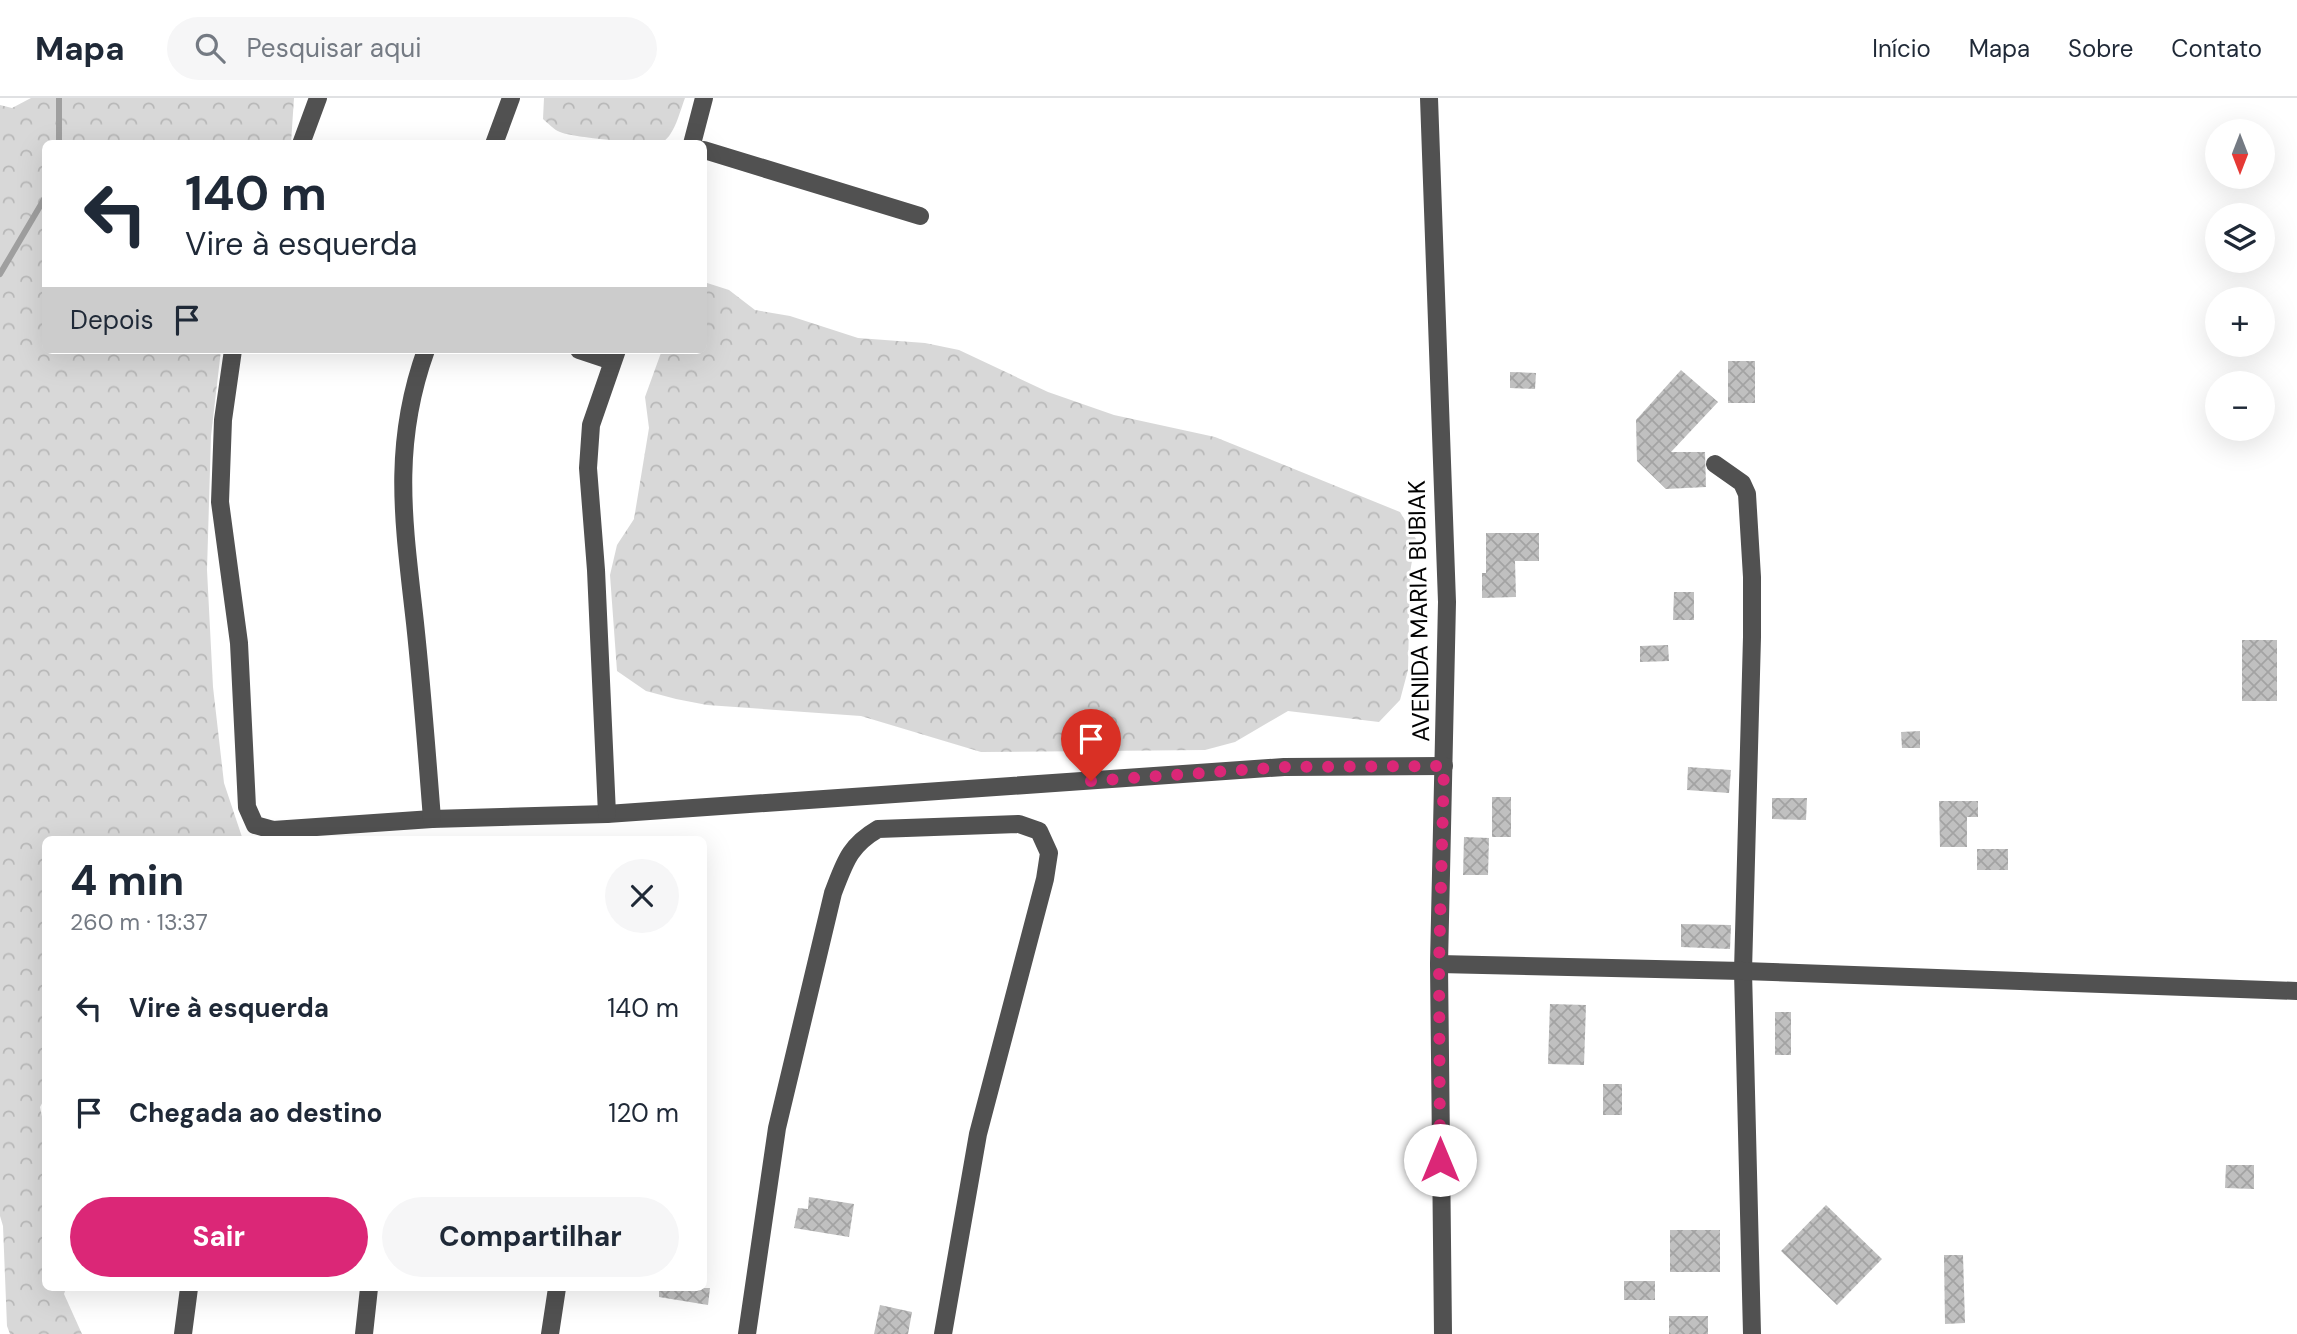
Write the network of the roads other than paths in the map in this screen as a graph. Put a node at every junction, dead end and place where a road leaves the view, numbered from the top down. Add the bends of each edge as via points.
1 (318, 98) edge
2 (511, 98) edge
3 (704, 98) edge
4 (1429, 98) edge
5 (302, 140) edge
6 (495, 140) edge
7 (693, 140) edge
8 (707, 151) edge
9 (920, 216) dead end
10 (232, 354) edge
11 (425, 354) edge
12 (614, 356) edge
13 (1715, 464) dead end
14 (1444, 766) junction
15 (607, 814) junction
16 (432, 819) junction
17 (1439, 964) junction
18 (1743, 971) junction
19 (2297, 991) edge
20 (189, 1291) edge
21 (369, 1291) edge
22 (557, 1291) edge
23 (183, 1334) edge
24 (364, 1334) edge
25 (550, 1334) edge
26 (747, 1334) edge
27 (943, 1334) edge
28 (1443, 1334) edge
29 (1752, 1334) edge

1 - 5 street
2 - 6 street
3 - 7 street
4 - 14 street, AVENIDA MARIA BUBIAK via 1447,602
8 - 9 street
10 - 16 street via 223,420 220,502 239,643 250,816 255,825 273,830
11 - 16 street via 407,421 402,468
12 - 15 street via 591,425 588,468
13 - 18 street via 1742,483 1747,494 1752,578
14 - 15 street via 1284,767
14 - 17 street, AVENIDA MARIA BUBIAK
15 - 16 street
17 - 18 street
17 - 28 street, AVENIDA MARIA BUBIAK
18 - 19 street
18 - 29 street
20 - 23 street
21 - 24 street
22 - 25 street
26 - 27 street via 777,1128 833,892 845,860 860,839 878,828 1019,824 1039,831 1049,853 978,1134

